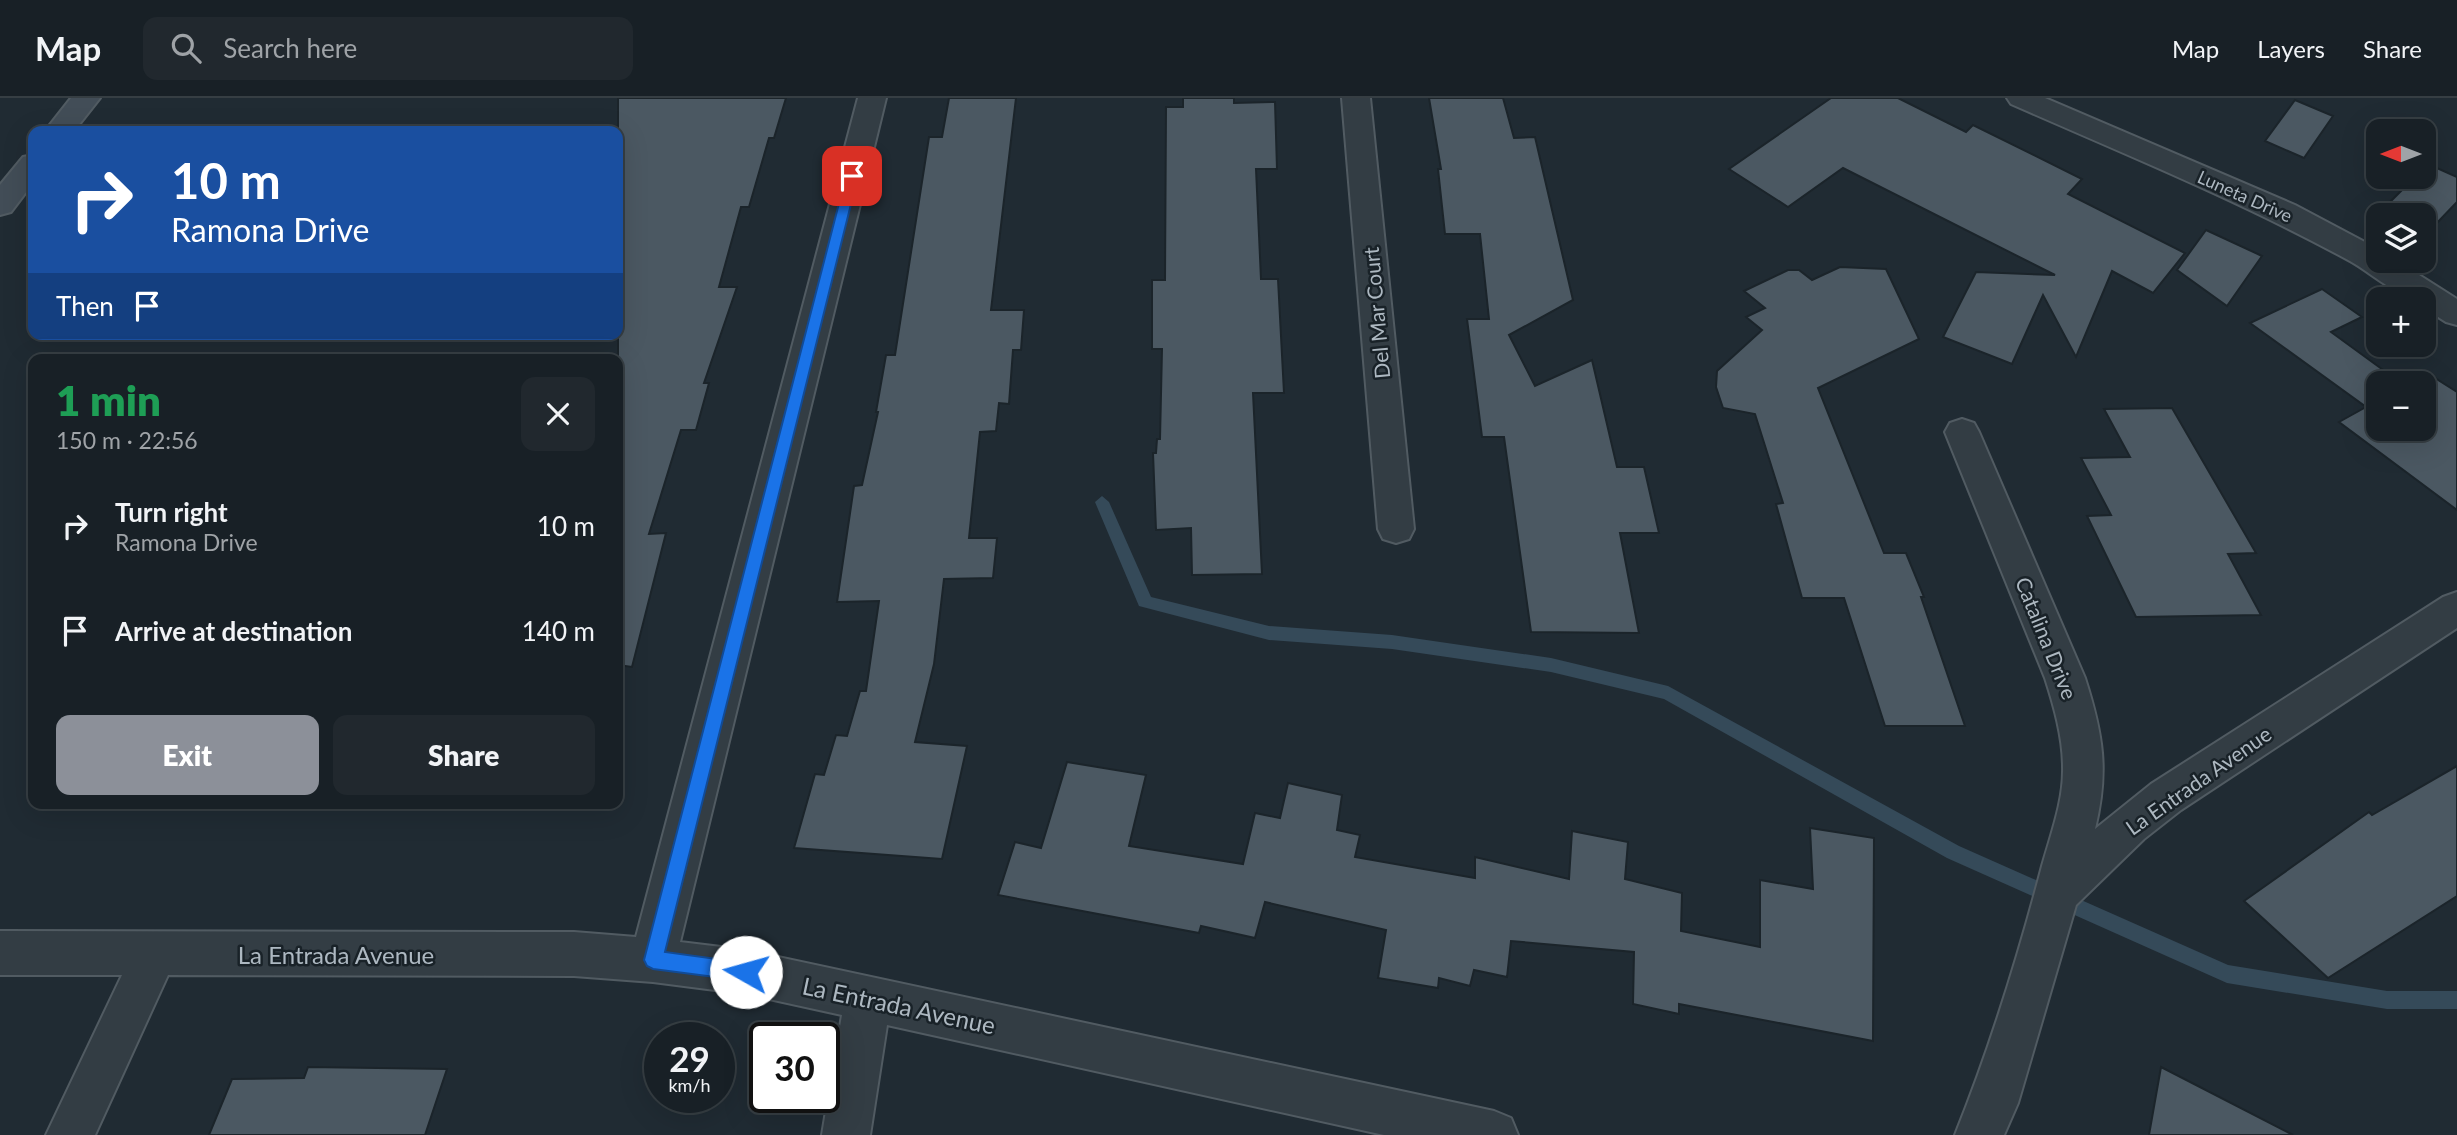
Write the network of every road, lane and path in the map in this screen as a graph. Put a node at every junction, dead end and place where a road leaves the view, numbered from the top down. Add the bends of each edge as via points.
1 (86, 98) edge
2 (872, 98) edge
3 (1356, 98) edge
4 (2021, 98) edge
5 (63, 126) edge
6 (28, 170) edge
7 (0, 205) edge
8 (2457, 314) edge
9 (1962, 432) dead end
10 (1396, 528) dead end
11 (2457, 608) edge
12 (2057, 892) junction
13 (0, 953) edge
14 (155, 954) junction
15 (653, 960) junction
16 (868, 998) junction
17 (70, 1135) edge
18 (846, 1135) edge
19 (1494, 1135) edge
20 (1979, 1135) edge

1 - 5 street
2 - 15 street
3 - 10 street, Del Mar Court
4 - 8 street, Luneta Drive via 2284,212 2373,260
6 - 7 street
9 - 12 street, Catalina Drive via 2074,706 2084,766 2082,795
11 - 12 street, La Entrada Avenue via 2166,797
12 - 20 street via 1994,1103
13 - 14 street, La Entrada Avenue
14 - 15 street, La Entrada Avenue via 574,954
14 - 17 street
15 - 16 street, La Entrada Avenue via 746,972
16 - 18 street
16 - 19 street, La Entrada Avenue

